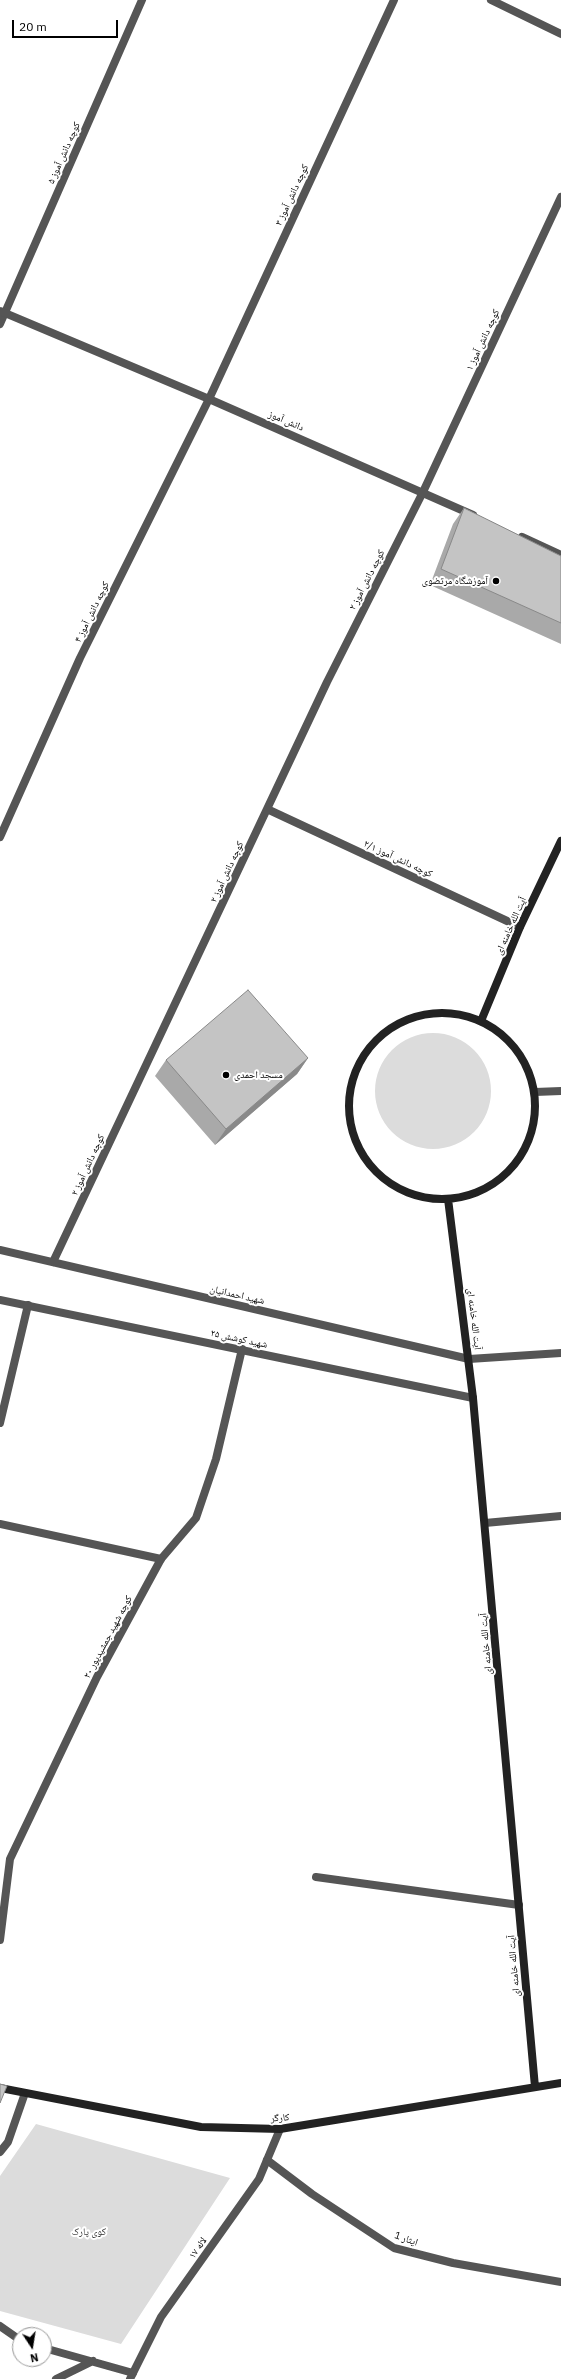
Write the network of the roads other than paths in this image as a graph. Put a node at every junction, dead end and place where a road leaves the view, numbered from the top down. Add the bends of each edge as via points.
1 (142, 0) edge
2 (394, 0) edge
3 (491, 0) edge
4 (561, 34) edge
5 (561, 197) edge
6 (2, 312) edge
7 (0, 324) edge
8 (209, 399) junction
9 (423, 492) junction
10 (478, 517) edge
11 (513, 533) edge
12 (561, 555) edge
13 (267, 809) junction
14 (0, 837) edge
15 (561, 841) edge
16 (520, 927) junction
17 (481, 1020) junction
18 (561, 1091) edge
19 (535, 1092) junction
20 (448, 1199) junction
21 (0, 1250) edge
22 (53, 1262) junction
23 (0, 1300) edge
24 (28, 1306) junction
25 (242, 1349) junction
26 (561, 1353) edge
27 (469, 1359) junction
28 (474, 1398) junction
29 (0, 1423) edge
30 (561, 1516) edge
31 (0, 1524) edge
32 (485, 1524) junction
33 (161, 1559) junction
34 (316, 1877) dead end
35 (519, 1905) junction
36 (0, 1940) edge
37 (561, 2083) edge
38 (535, 2087) junction
39 (0, 2088) edge
40 (25, 2093) junction
41 (280, 2129) junction
42 (0, 2152) edge
43 (267, 2160) junction
44 (561, 2282) edge
45 (0, 2326) edge
46 (12, 2334) edge
47 (52, 2350) edge
48 (93, 2361) junction
49 (132, 2376) edge
50 (56, 2379) edge

1 - 6 street, کوچه دانش آموز ۵
2 - 8 street, کوچه دانش آموز ۳
3 - 4 street
5 - 9 street, کوچه دانش آموز ۱
6 - 7 street, کوچه دانش آموز ۵
6 - 8 street, دانش آموز
8 - 9 street, دانش آموز
8 - 14 street, کوچه دانش آموز ۴ via 80,658
9 - 10 street, دانش آموز
9 - 13 street, کوچه دانش آموز ۲ via 327,682
11 - 12 street
13 - 16 street, کوچه دانش آموز ۲/۱
13 - 22 street, کوچه دانش آموز ۲
15 - 16 main road, آیت الله خامنه ای
16 - 17 main road, آیت الله خامنه ای
17 - 19 main road via 507,1038 525,1063
17 - 20 main road via 451,1012 421,1015 392,1027 369,1047 354,1074 348,1104 353,1135 372,1167 390,1183 417,1196
18 - 19 street
19 - 20 main road via 534,1122 524,1152 505,1176 478,1192
20 - 27 main road, آیت الله خامنه ای
21 - 22 street, شهید احمدانیان
22 - 27 street, شهید احمدانیان
23 - 24 street, شهید کوشش ۲۵
24 - 25 street, شهید کوشش ۲۵
24 - 29 street
25 - 28 street, شهید کوشش ۲۵
25 - 33 street, کوچه شهید جمشیدپور ۲۰ via 216,1459 196,1518
26 - 27 street, شهید احمدانیان
27 - 28 main road, آیت الله خامنه ای
28 - 32 main road, آیت الله خامنه ای
30 - 32 street
31 - 33 street
32 - 35 main road, آیت الله خامنه ای
33 - 36 street, کوچه شهید جمشیدپور ۲۰ via 97,1677 10,1859
34 - 35 street
35 - 38 main road, آیت الله خامنه ای
37 - 38 main road, کارگر
38 - 41 main road, کارگر
39 - 40 main road, کارگر
40 - 41 main road, کارگر via 201,2127
40 - 42 street via 8,2142
41 - 43 street, لاله ۱۷
43 - 44 street, ایثار 1 via 312,2194 394,2248 453,2263
43 - 49 street, لاله ۱۷ via 259,2179 161,2317
45 - 46 street
47 - 48 street
48 - 49 street
48 - 50 street

